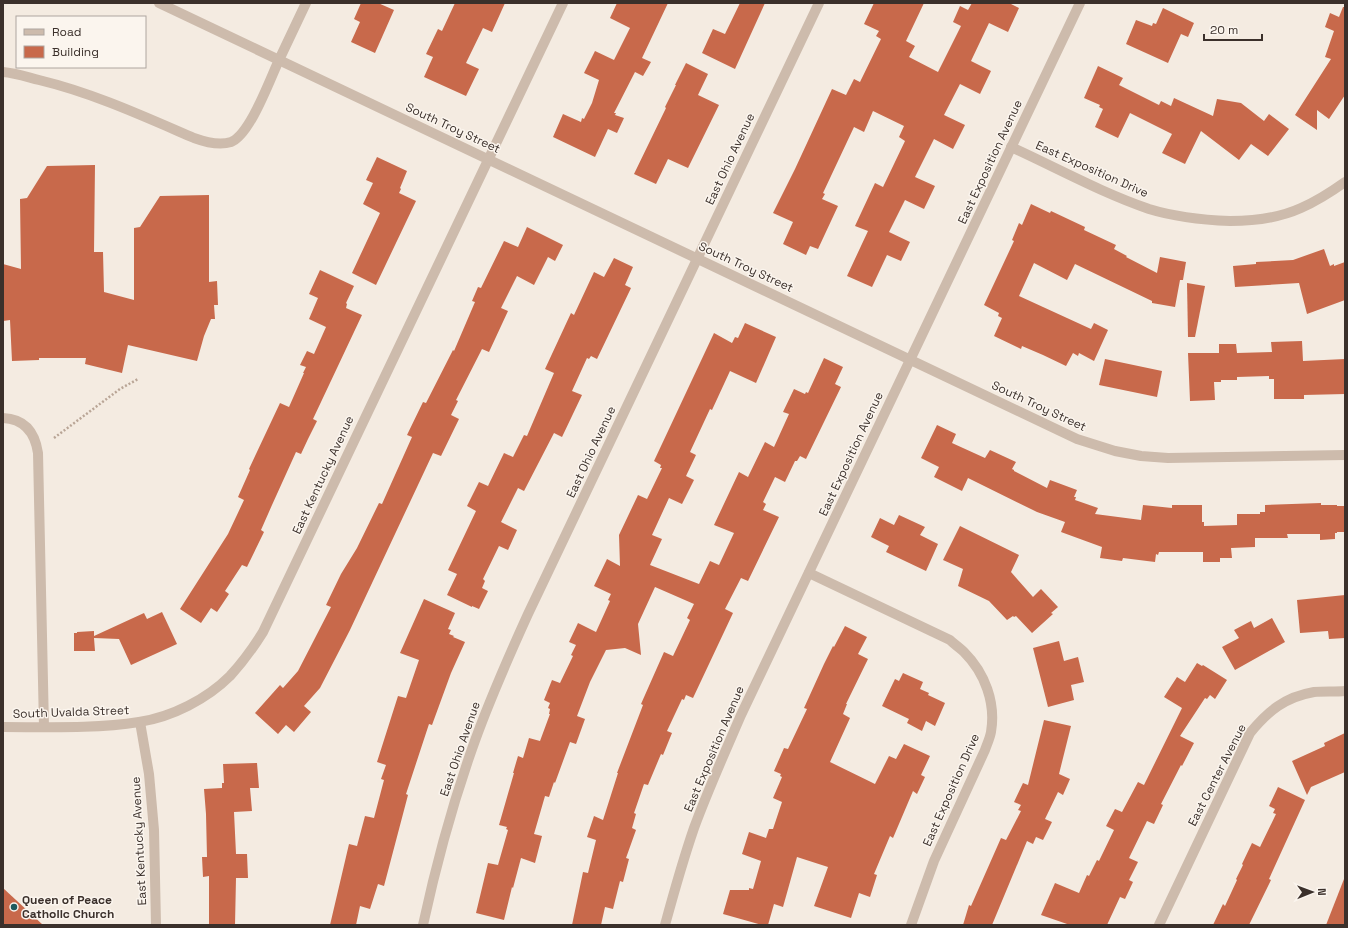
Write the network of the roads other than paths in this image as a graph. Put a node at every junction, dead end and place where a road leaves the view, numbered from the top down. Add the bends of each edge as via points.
1 (159, 3) edge
2 (306, 3) edge
3 (562, 3) edge
4 (819, 3) edge
5 (1080, 3) edge
6 (279, 60) junction
7 (3, 72) edge
8 (1011, 147) junction
9 (488, 159) junction
10 (1345, 182) edge
11 (697, 259) junction
12 (910, 360) junction
13 (3, 418) edge
14 (1345, 455) edge
15 (809, 573) junction
16 (1345, 692) edge
17 (140, 722) junction
18 (3, 727) edge
19 (44, 727) junction
20 (156, 925) edge
21 (423, 925) edge
22 (665, 925) edge
23 (911, 925) edge
24 (1159, 925) edge

1 - 6 street, South Troy Street
2 - 6 street
3 - 9 street, East Kentucky Avenue
4 - 11 street, East Ohio Avenue
5 - 8 street, East Exposition Avenue
6 - 7 street via 254,115 244,130 232,142 219,144 204,142 85,93
6 - 9 street, South Troy Street
8 - 10 street, East Exposition Drive via 1122,199 1181,217 1211,221 1248,221 1274,217 1300,209 1324,197
8 - 12 street, East Exposition Avenue
9 - 11 street, South Troy Street
9 - 17 street, East Kentucky Avenue via 263,632 248,656 207,694 183,708
11 - 12 street, South Troy Street
11 - 21 street, East Ohio Avenue via 528,614 499,681 472,749 450,818
12 - 14 street, South Troy Street via 1077,439 1115,451 1168,458
12 - 15 street, East Exposition Avenue
13 - 19 street via 26,426 34,437 38,453
15 - 22 street, East Exposition Avenue via 716,771 695,827
15 - 23 street, East Exposition Drive via 950,640 979,670 987,686 992,709 991,733 934,861
16 - 24 street, East Center Avenue via 1315,692 1297,696 1276,707 1250,733
17 - 19 street, South Uvalda Street via 110,726
17 - 20 street, East Kentucky Avenue via 149,774 154,830
18 - 19 street, South Uvalda Street

